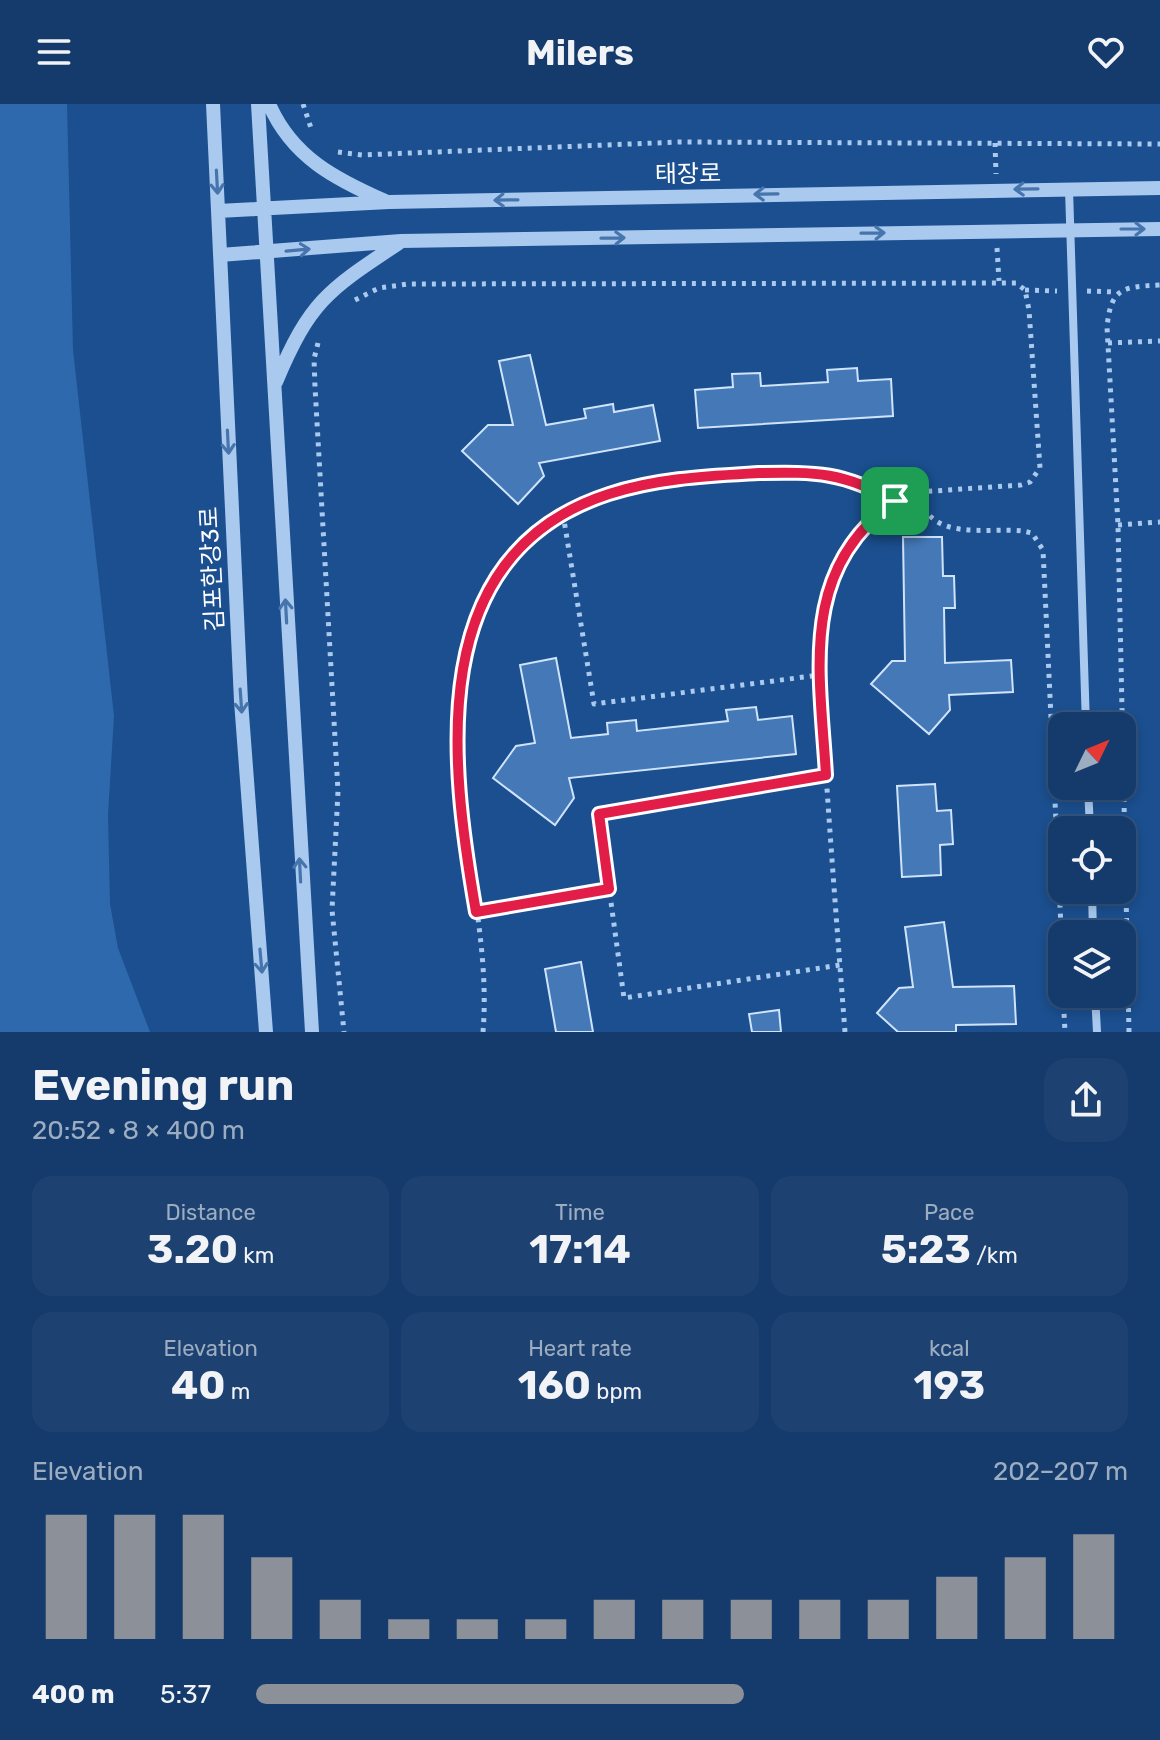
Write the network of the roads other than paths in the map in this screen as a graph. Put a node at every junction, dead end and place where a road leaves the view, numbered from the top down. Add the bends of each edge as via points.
1 (213, 104) edge
2 (258, 104) edge
3 (269, 104) edge
4 (1069, 188) junction
5 (1160, 188) edge
6 (389, 202) junction
7 (263, 208) junction
8 (218, 211) junction
9 (1070, 229) junction
10 (1160, 229) edge
11 (401, 241) junction
12 (267, 252) junction
13 (220, 255) junction
14 (274, 386) junction
15 (1086, 712) edge
16 (1096, 1008) edge
17 (266, 1032) edge
18 (312, 1032) edge
19 (1097, 1032) edge

1 -> 8 street, 김포한강3로
2 - 7 street
3 - 6 street via 295,148 333,178
4 - 5 street, 태장로
4 -> 6 street, 태장로
4 - 9 street
6 - 7 street, 태장로
7 - 8 street, 태장로
7 - 12 street
8 - 13 street, 김포한강3로
9 -> 10 street
11 -> 9 street
9 - 15 street
12 -> 11 street
11 - 14 street via 314,306
12 - 13 street
12 - 14 street
13 -> 17 street, 김포한강3로 via 241,701
18 -> 14 street
16 - 19 street

